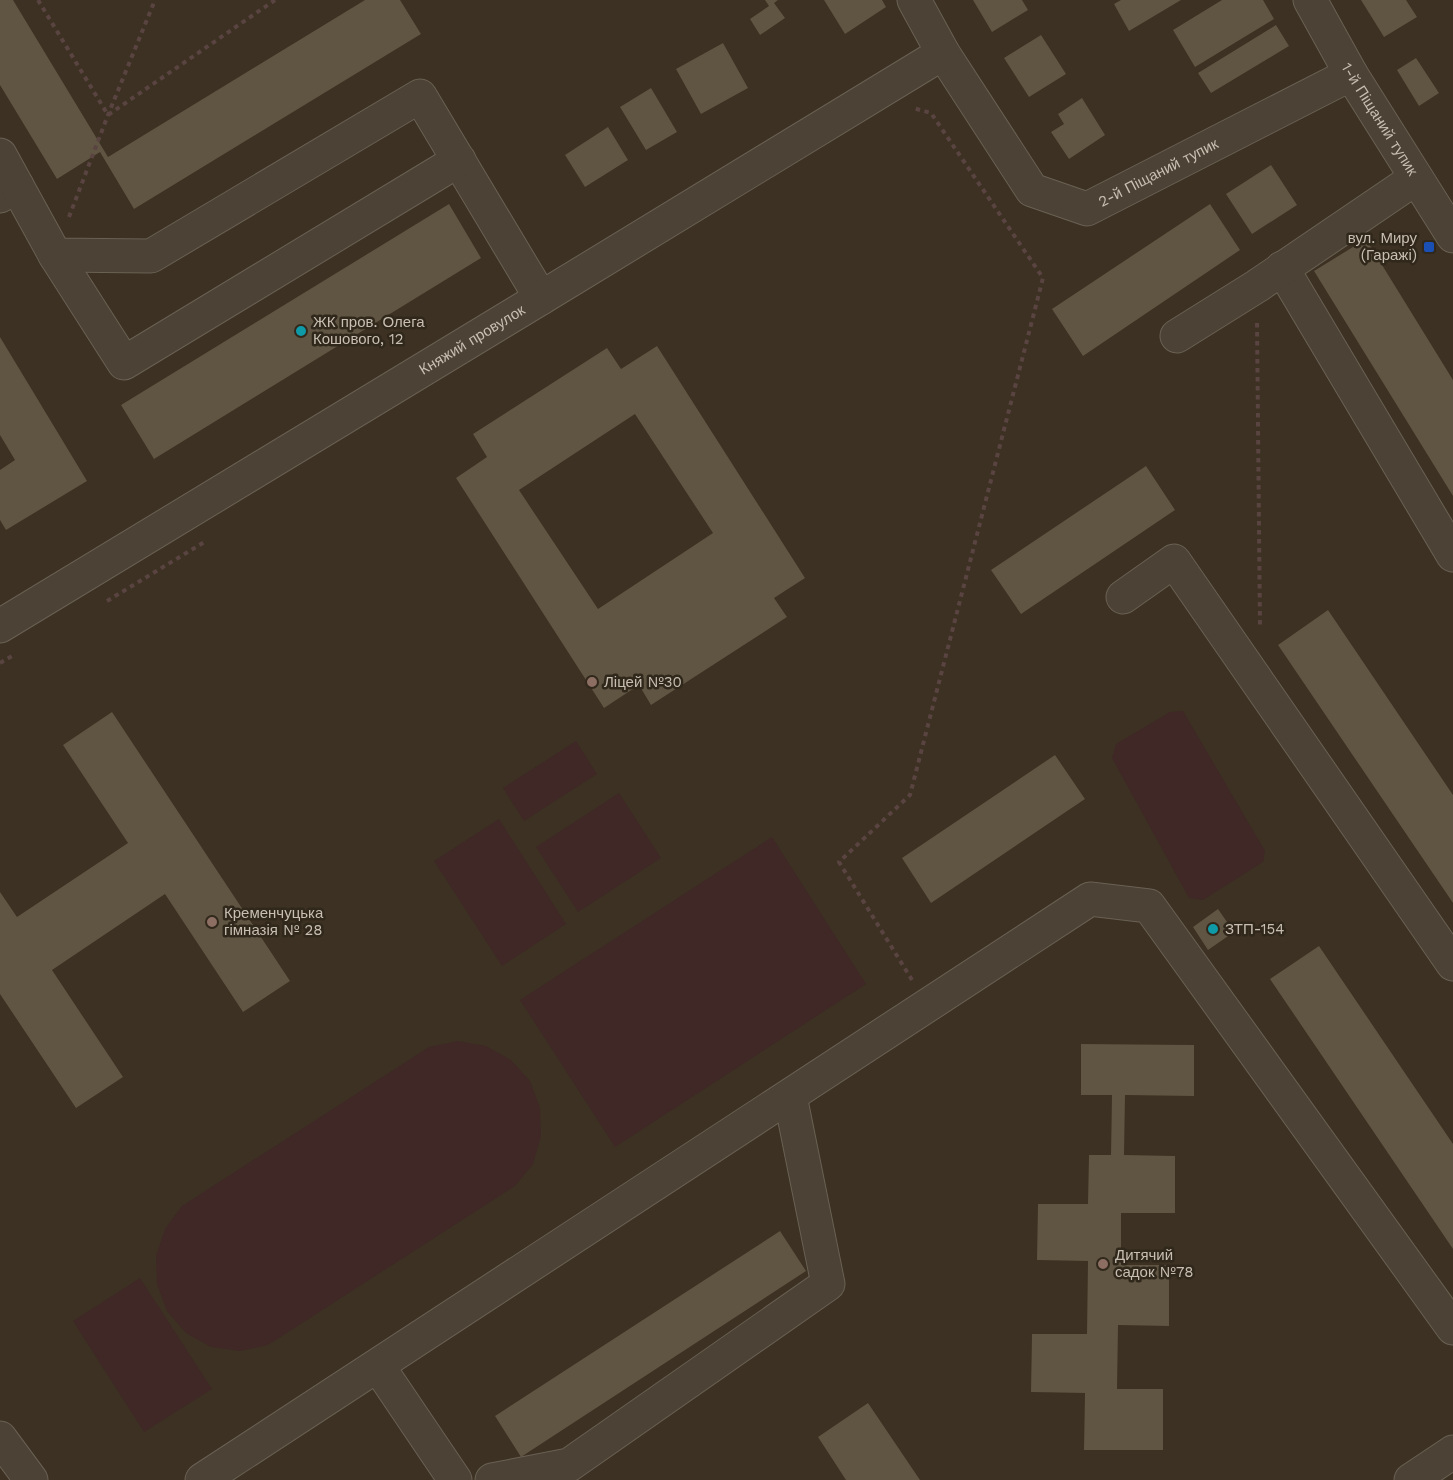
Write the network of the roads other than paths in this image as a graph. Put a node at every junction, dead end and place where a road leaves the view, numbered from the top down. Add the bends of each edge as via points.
1 (914, 0) edge
2 (1310, 0) edge
3 (943, 53) junction
4 (1351, 74) junction
5 (0, 155) edge
6 (459, 160) junction
7 (1416, 178) junction
8 (9, 191) edge
9 (1453, 236) edge
10 (55, 255) junction
11 (1269, 277) junction
12 (541, 298) junction
13 (1177, 336) dead end
14 (1453, 555) edge
15 (1123, 597) dead end
16 (0, 626) edge
17 (1453, 964) edge
18 (790, 1096) junction
19 (1453, 1328) edge
20 (378, 1366) junction
21 (0, 1438) edge
22 (1453, 1452) edge
23 (31, 1480) edge
24 (202, 1480) edge
25 (455, 1480) edge
26 (492, 1480) edge
27 (1411, 1480) edge

1 - 3 street, 2-й Піщаний тупик
2 - 4 street, 1-й Піщаний тупик
3 - 4 street, 2-й Піщаний тупик via 1032,190 1087,209
3 - 12 street, Княжий провулок
4 - 7 street, 1-й Піщаний тупик
5 - 8 street
6 - 10 street via 420,96 151,256
6 - 10 street via 124,363
6 - 12 street
7 - 9 street, 1-й Піщаний тупик
7 - 11 street
8 - 10 street
11 - 13 street
11 - 14 street
12 - 16 street, Княжий провулок
15 - 17 street via 1174,561
18 - 19 street via 1090,899 1149,906
18 - 20 street
18 - 26 street via 828,1284 569,1465
20 - 24 street
20 - 25 street
21 - 23 street
22 - 27 street

